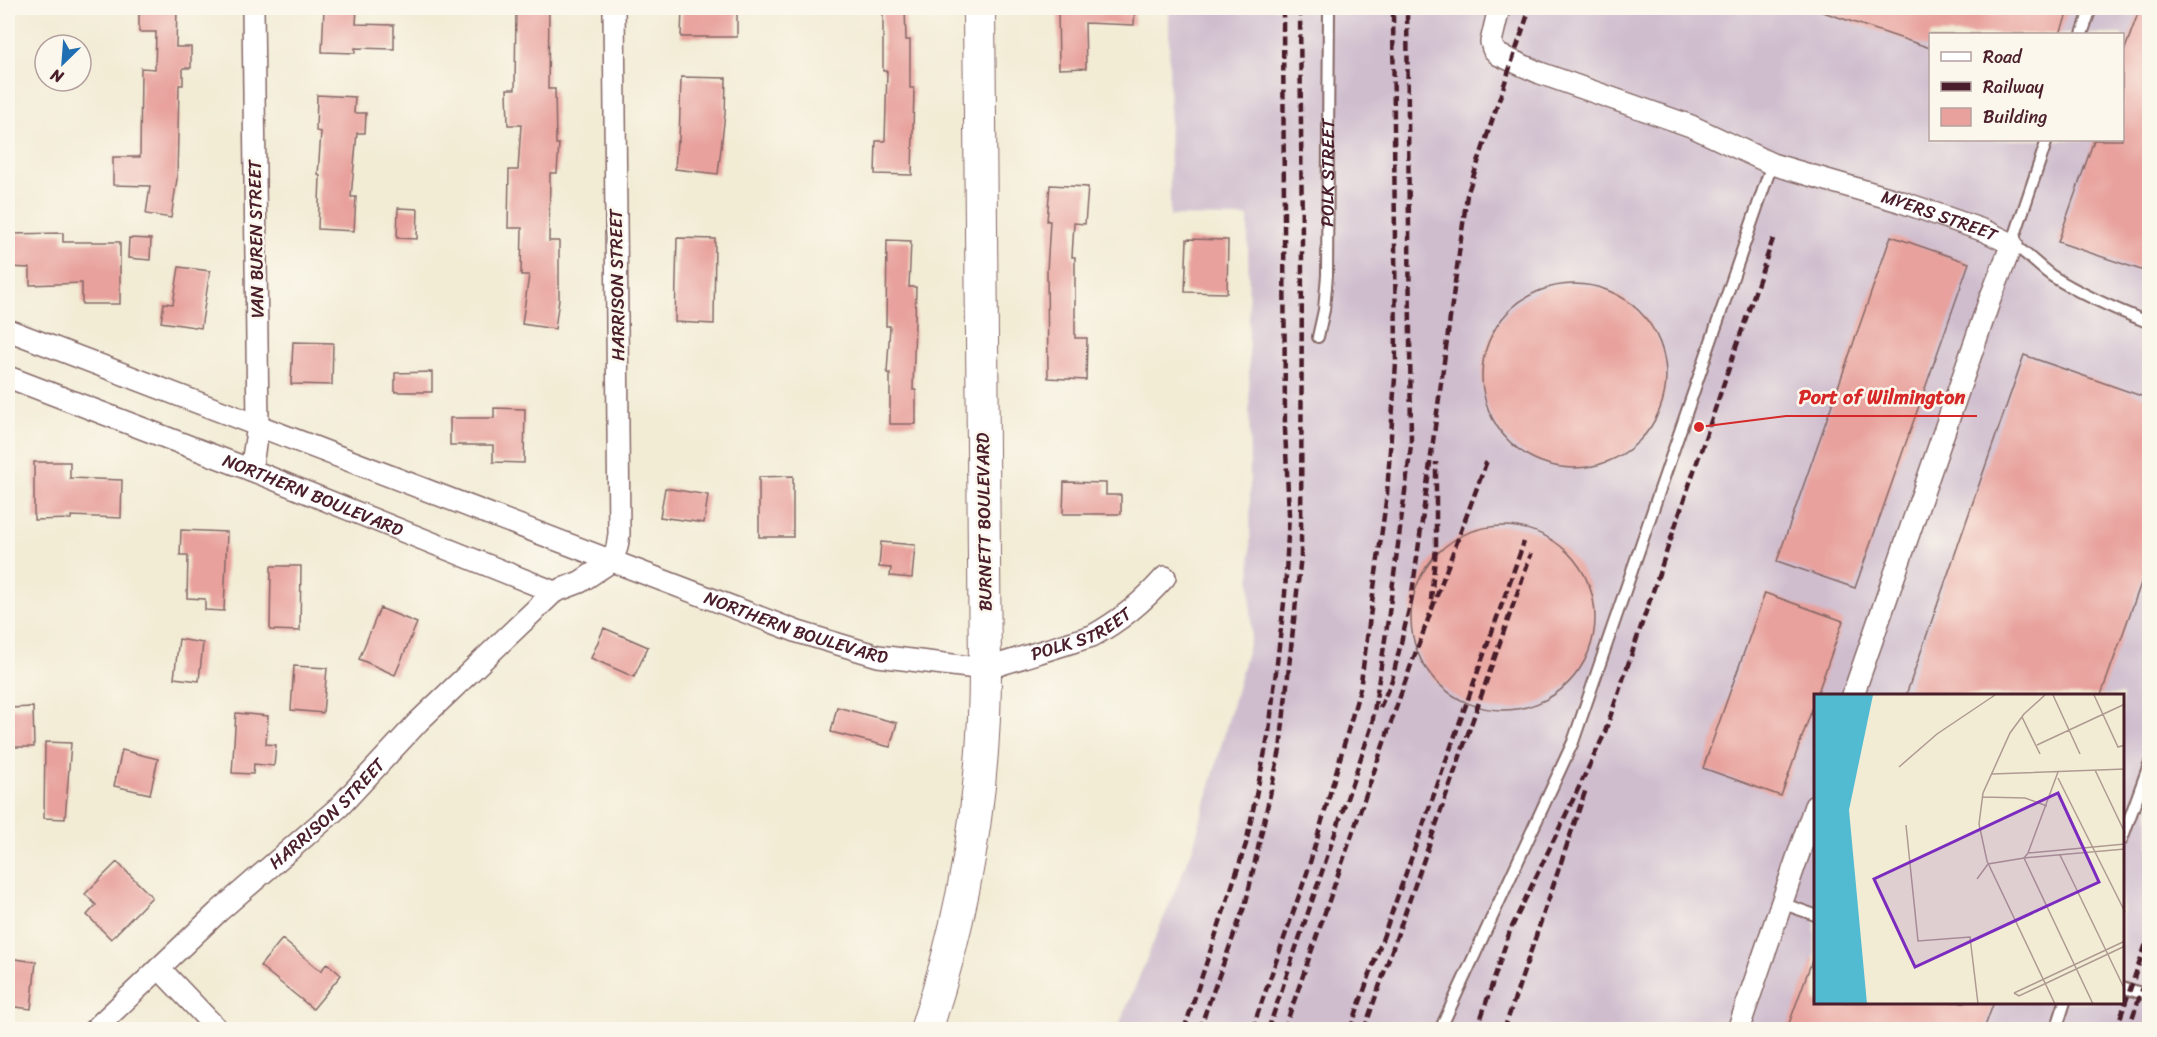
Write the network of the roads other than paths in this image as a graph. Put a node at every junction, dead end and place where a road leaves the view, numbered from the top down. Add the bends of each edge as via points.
1 (253, 8) edge
2 (614, 8) edge
3 (979, 8) edge
4 (1329, 8) edge
5 (1499, 8) edge
6 (2091, 8) edge
7 (2082, 33) edge
8 (2047, 141) edge
9 (1773, 164) junction
10 (2012, 244) junction
11 (2150, 323) edge
12 (8, 330) edge
13 (1318, 337) dead end
14 (8, 377) edge
15 (258, 426) junction
16 (251, 470) junction
17 (612, 561) junction
18 (1165, 577) dead end
19 (554, 592) junction
20 (985, 669) junction
21 (1853, 694) edge
22 (2150, 762) edge
23 (1814, 809) edge
24 (2124, 834) edge
25 (1781, 903) junction
26 (1814, 915) edge
27 (159, 968) junction
28 (2124, 988) edge
29 (2150, 996) edge
30 (2064, 1004) edge
31 (94, 1029) edge
32 (218, 1029) edge
33 (926, 1029) edge
34 (1440, 1029) edge
35 (1738, 1029) edge
36 (2056, 1029) edge

1 - 15 street, VAN BUREN STREET
2 - 17 street, HARRISON STREET via 620,534
3 - 20 main road, BURNETT BOULEVARD
4 - 13 lane, POLK STREET via 1327,275
5 - 9 street, MYERS STREET via 1491,42 1500,55 1691,126
6 - 7 lane
8 - 10 lane
9 - 10 street, MYERS STREET via 1899,201
9 - 34 lane via 1573,742
10 - 11 lane via 2071,288
10 - 21 street, MYERS STREET
12 - 15 street, NORTHERN BOULEVARD
14 - 16 street, NORTHERN BOULEVARD
15 - 16 street, VAN BUREN STREET
15 - 17 street, NORTHERN BOULEVARD
16 - 19 street, NORTHERN BOULEVARD
17 - 19 street via 580,582
17 - 20 street, NORTHERN BOULEVARD via 831,644 878,656
18 - 20 street, POLK STREET via 1134,608 1100,632
19 - 27 street, HARRISON STREET via 419,721 339,807
20 - 33 main road, BURNETT BOULEVARD via 983,752 970,862
22 - 24 lane
23 - 25 street
25 - 26 lane
25 - 35 street
27 - 31 street, HARRISON STREET
27 - 32 street
28 - 29 lane
30 - 36 lane

